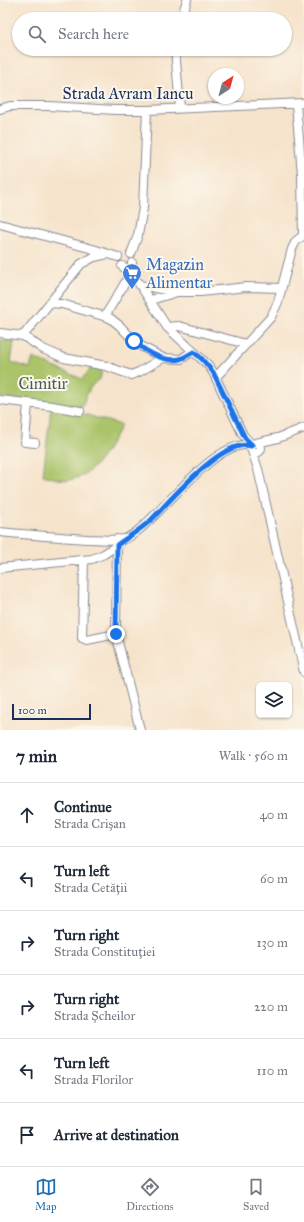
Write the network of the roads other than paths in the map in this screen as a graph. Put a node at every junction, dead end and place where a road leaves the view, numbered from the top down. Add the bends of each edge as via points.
1 (187, 0) edge
2 (183, 12) edge
3 (176, 56) edge
4 (300, 104) edge
5 (180, 108) junction
6 (0, 109) edge
7 (147, 110) junction
8 (0, 224) edge
9 (304, 235) edge
10 (108, 254) junction
11 (131, 254) junction
12 (118, 257) junction
13 (132, 263) junction
14 (122, 266) junction
15 (131, 273) junction
16 (140, 285) junction
17 (281, 288) junction
18 (177, 292) junction
19 (151, 300) junction
20 (52, 303) junction
21 (105, 316) junction
22 (167, 327) junction
23 (0, 333) edge
24 (23, 336) junction
25 (246, 344) junction
26 (194, 352) junction
27 (163, 358) junction
28 (216, 377) junction
29 (0, 400) edge
30 (28, 403) junction
31 (80, 411) dead end
32 (304, 428) edge
33 (35, 443) dead end
34 (255, 448) junction
35 (0, 532) edge
36 (117, 542) junction
37 (84, 560) junction
38 (0, 568) edge
39 (116, 634) junction
40 (304, 672) edge
41 (140, 730) edge

1 - 2 street
3 - 5 street
4 - 5 street, Strada Avram Iancu
4 - 9 street
5 - 7 street, Strada Avram Iancu
6 - 7 street, Strada Avram Iancu via 10,106 49,106
7 - 11 street via 143,208
8 - 10 street
9 - 17 street via 296,241 292,249
10 - 12 street
10 - 20 street via 94,257 81,264
11 - 12 street via 122,252
11 - 13 street
12 - 14 street via 118,262
13 - 14 street
13 - 15 street
14 - 15 street
15 - 16 street
15 - 21 street
16 - 18 street
16 - 19 street
17 - 18 street via 246,287
17 - 25 street via 271,317
18 - 19 street
19 - 22 street
20 - 21 street
20 - 24 street
21 - 27 street via 120,326 137,344
22 - 25 street via 179,326
22 - 26 street
23 - 24 street
24 - 27 street via 59,356 106,366 131,375
25 - 28 street
26 - 27 street via 177,359
26 - 28 street
28 - 34 street via 240,430
29 - 30 street
30 - 31 street
30 - 33 street via 25,442
32 - 34 street
34 - 36 street via 240,445 213,458 142,528
34 - 40 street
35 - 36 street
36 - 37 street via 104,554
36 - 39 street
37 - 38 street
37 - 39 street via 82,638 87,640
39 - 41 street

